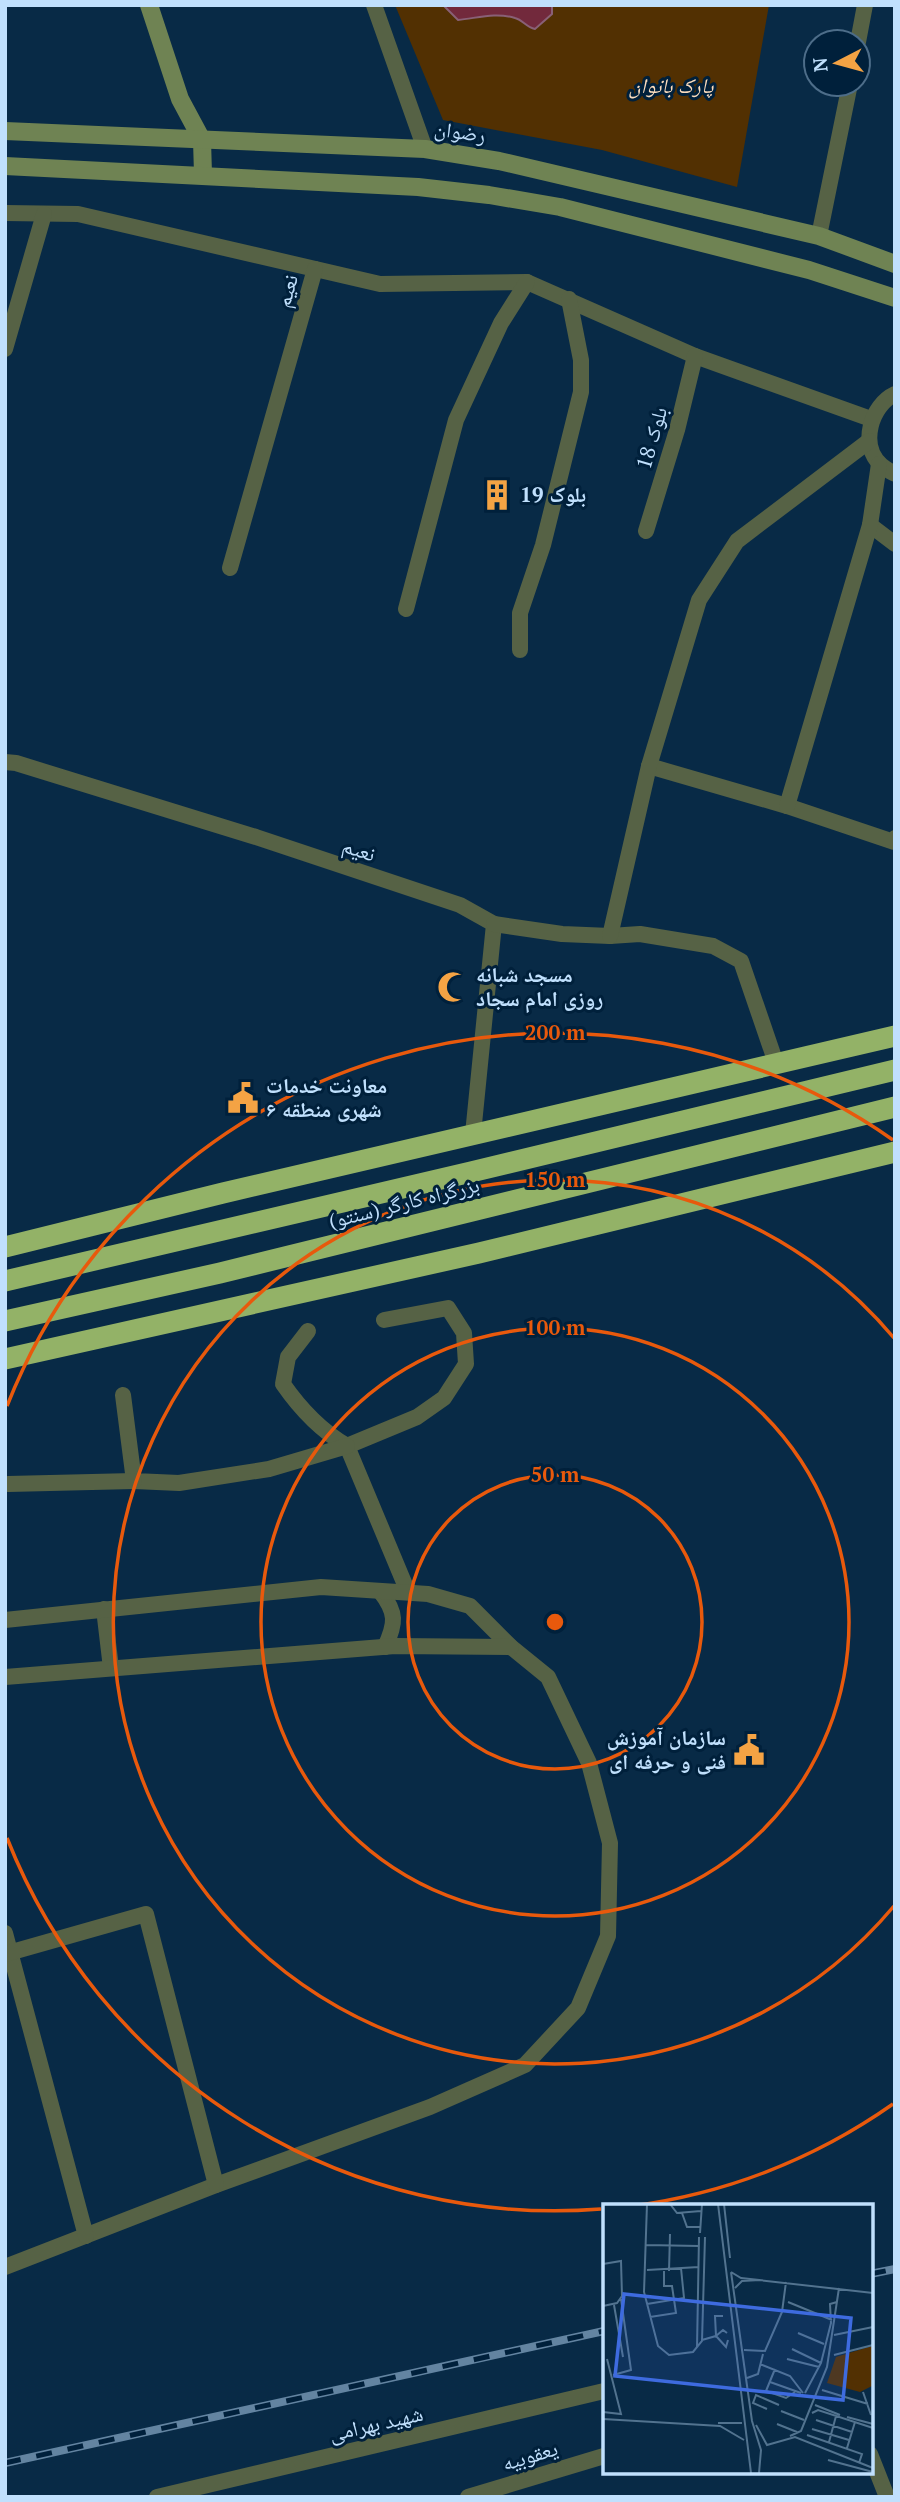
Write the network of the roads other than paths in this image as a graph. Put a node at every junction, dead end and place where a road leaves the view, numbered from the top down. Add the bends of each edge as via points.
1 (149, 5) edge
2 (373, 5) edge
3 (865, 5) edge
4 (861, 28) edge
5 (846, 98) edge
6 (5, 131) edge
7 (202, 140) junction
8 (425, 149) junction
9 (5, 166) edge
10 (203, 174) junction
11 (5, 213) edge
12 (44, 214) junction
13 (819, 236) junction
14 (895, 264) edge
15 (315, 269) junction
16 (527, 282) junction
17 (895, 298) edge
18 (569, 299) junction
19 (5, 349) edge
20 (695, 356) junction
21 (895, 394) edge
22 (871, 419) junction
23 (869, 441) junction
24 (879, 464) junction
25 (895, 474) edge
26 (870, 525) junction
27 (646, 531) dead end
28 (895, 544) edge
29 (230, 568) dead end
30 (406, 609) dead end
31 (520, 650) dead end
32 (5, 762) edge
33 (649, 766) junction
34 (787, 806) junction
35 (894, 841) edge
36 (494, 924) junction
37 (610, 936) junction
38 (895, 1036) edge
39 (776, 1063) junction
40 (895, 1070) edge
41 (895, 1107) edge
42 (473, 1134) junction
43 (895, 1152) edge
44 (5, 1247) edge
45 (5, 1281) edge
46 (384, 1320) dead end
47 (5, 1321) edge
48 (308, 1331) dead end
49 (5, 1359) edge
50 (123, 1395) dead end
51 (347, 1446) junction
52 (134, 1481) junction
53 (8, 1484) dead end
54 (380, 1591) junction
55 (408, 1592) junction
56 (104, 1609) junction
57 (5, 1620) edge
58 (385, 1647) junction
59 (511, 1647) junction
60 (111, 1668) junction
61 (5, 1677) edge
62 (5, 1933) edge
63 (8, 1954) edge
64 (216, 2185) junction
65 (86, 2236) junction
66 (5, 2267) edge
67 (603, 2391) edge
68 (603, 2456) edge
69 (872, 2459) edge
70 (157, 2497) edge
71 (468, 2497) edge
72 (887, 2497) edge

1 - 7 main road via 180,99
2 - 8 street
3 - 4 street
5 - 13 street
6 - 7 main road, رضوان
7 - 8 main road, رضوان
7 - 10 main road
8 - 13 main road, رضوان via 499,160
9 - 10 main road
10 - 17 main road via 418,187 560,207 809,270
11 - 12 street
12 - 15 street via 78,214
12 - 19 street
13 - 14 main road, رضوان
15 - 16 street via 380,284
15 - 29 street, نعیم
16 - 18 street
16 - 30 street via 501,323 456,420
18 - 20 street
18 - 31 street via 582,360 581,392 543,545 520,613
20 - 22 street
20 - 27 street, بلوک 18
21 - 22 street via 885,398
22 - 23 street
23 - 24 street
23 - 33 street via 737,541 699,600
24 - 25 street
24 - 26 street
26 - 28 street
26 - 34 street
32 - 36 street, نعیم via 256,837 460,905
33 - 34 street
33 - 37 street
34 - 35 street
36 - 37 street
36 - 42 street
37 - 39 street via 640,934 713,946 741,961
38 - 39 highway
39 - 42 highway
40 - 45 highway, بزرگراه کارگر (سنتو)
41 - 47 highway, بزرگراه کارگر (سنتو) via 220,1273
42 - 44 highway
43 - 49 highway via 479,1253
46 - 51 street via 448,1308 464,1333 466,1364 444,1398 417,1417
48 - 51 street via 288,1357 283,1384 299,1408
50 - 52 street
51 - 52 street via 269,1469 179,1483
51 - 55 street
52 - 53 street
54 - 55 street
54 - 56 street via 321,1587
54 - 58 street via 390,1604 395,1626
55 - 59 street via 470,1606
56 - 57 street
56 - 60 street
58 - 59 street
58 - 60 street
59 - 64 street via 548,1677 589,1763 610,1843 608,1936 578,2008 526,2065 430,2107
60 - 61 street
62 - 63 street
63 - 64 street via 146,1914
63 - 65 street
64 - 65 street
65 - 66 street
67 - 70 street, شهید بهرامی
68 - 71 street, یعقوبیه
69 - 72 street

